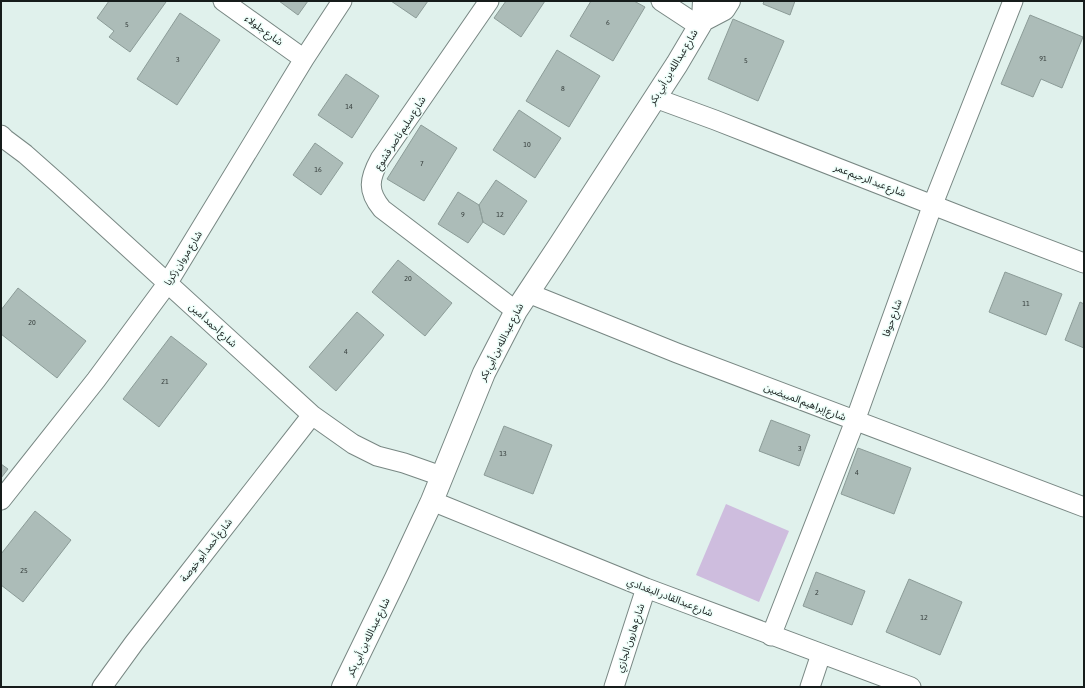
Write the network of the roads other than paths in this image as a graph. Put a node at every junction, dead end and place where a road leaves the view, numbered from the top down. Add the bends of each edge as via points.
1 (224, 1) edge
2 (342, 1) edge
3 (489, 1) edge
4 (661, 1) edge
5 (729, 1) edge
6 (1013, 1) edge
7 (702, 15) edge
8 (304, 59) junction
9 (655, 98) junction
10 (2, 137) edge
11 (933, 204) junction
12 (1084, 263) edge
13 (167, 284) junction
14 (528, 293) junction
15 (516, 311) junction
16 (312, 415) junction
17 (855, 421) junction
18 (441, 476) junction
19 (1, 500) edge
20 (432, 501) junction
21 (1084, 507) edge
22 (646, 588) junction
23 (771, 636) junction
24 (821, 654) junction
25 (102, 687) edge
26 (344, 687) edge
27 (614, 687) edge
28 (810, 687) edge
29 (911, 687) edge

1 - 8 street, شارع جلولاء
2 - 8 street, شارع مروان زكريا
3 - 15 street, شارع سليم ناصر قشوع via 380,159 374,170 371,191 382,209
4 - 7 street
5 - 7 street, شارع عبدالله بن أبي بكر via 724,9
6 - 11 street, شارع حوفا
7 - 9 street, شارع عبدالله بن أبي بكر via 677,64
8 - 13 street, شارع مروان زكريا
9 - 11 street, شارع عبد الرحيم عمر
9 - 14 street, شارع عبدالله بن أبي بكر
10 - 13 street, شارع أحمد أمين via 60,185
11 - 12 street, شارع عبد الرحيم عمر
11 - 17 street, شارع حوفا
13 - 16 street, شارع أحمد أمين
13 - 19 street, شارع مروان زكريا via 96,380
14 - 15 street, شارع عبدالله بن أبي بكر
14 - 17 street, شارع إبراهيم المبيضين
15 - 18 street, شارع عبدالله بن أبي بكر via 484,373
16 - 18 street, شارع أحمد أمين via 353,444 377,456
16 - 25 street, شارع أحمد أبو خوصة
17 - 21 street, شارع إبراهيم المبيضين
17 - 23 street, شارع حوفا
18 - 20 street, شارع عبدالله بن أبي بكر
20 - 22 street, شارع عبدالقادر البغدادي
20 - 26 street, شارع عبدالله بن أبي بكر
22 - 23 street, شارع عبدالقادر البغدادي
22 - 27 street, شارع هارون الجازي
23 - 24 street, شارع عبدالقادر البغدادي
24 - 28 street
24 - 29 street, شارع عبدالقادر البغدادي

